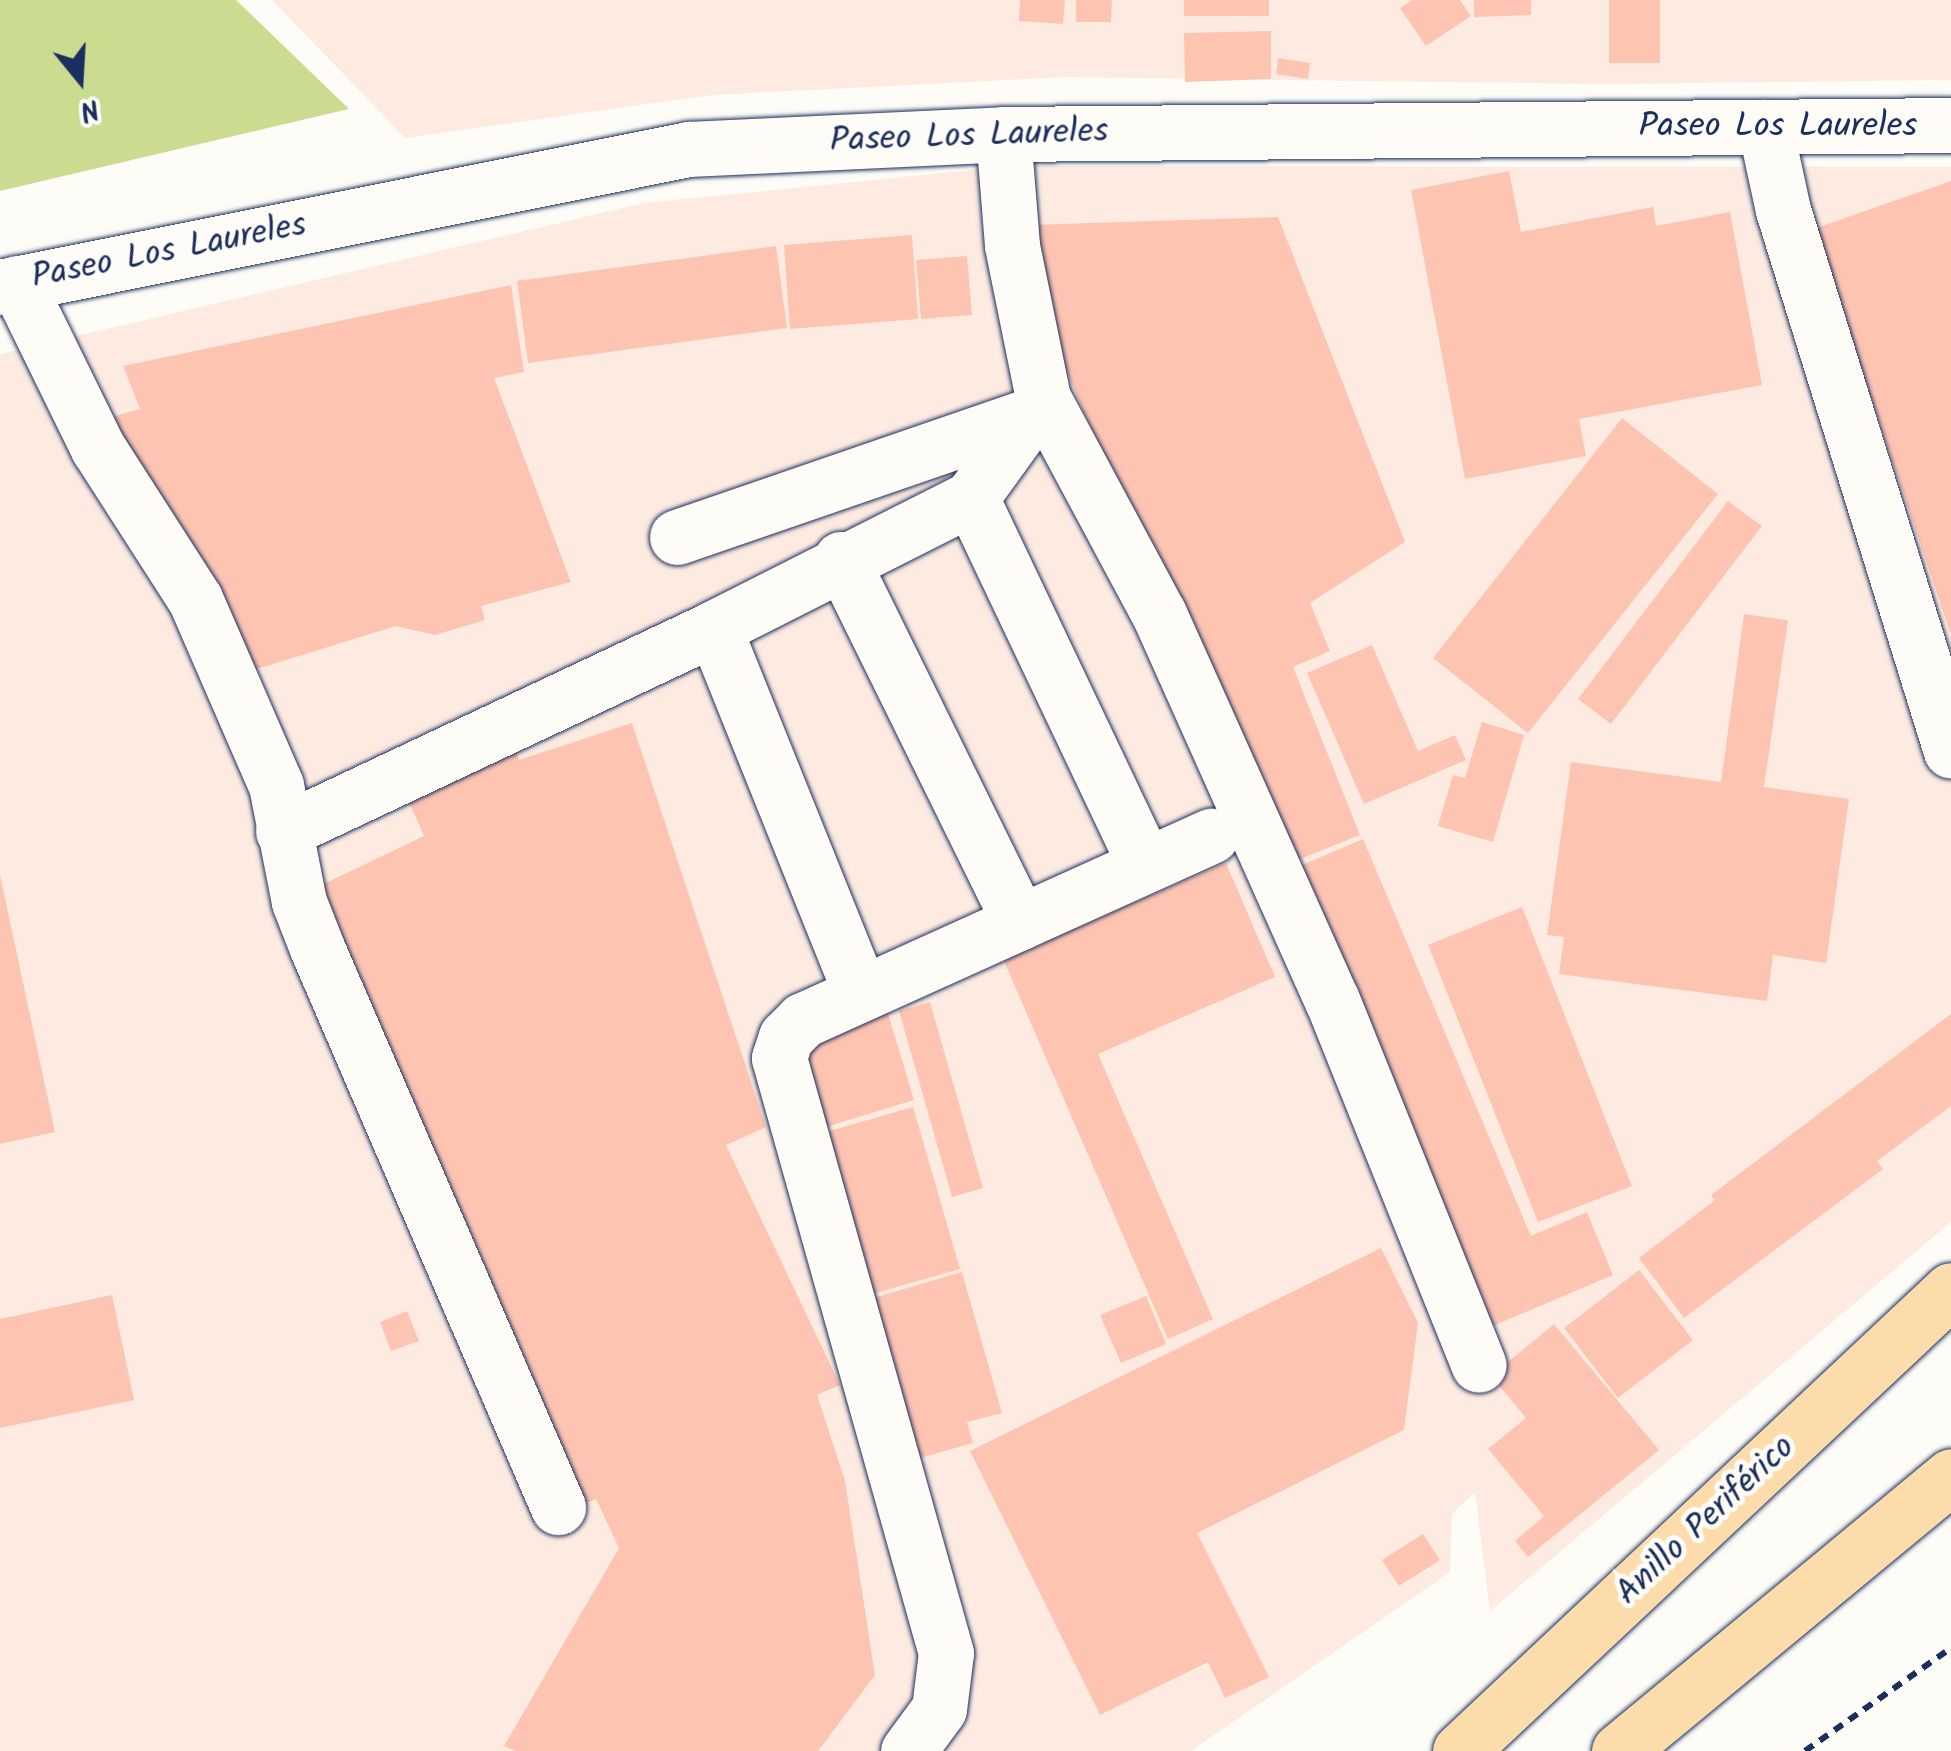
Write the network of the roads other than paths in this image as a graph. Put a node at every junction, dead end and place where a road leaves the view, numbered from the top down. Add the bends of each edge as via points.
1 (1951, 125) edge
2 (1766, 127) junction
3 (1003, 134) junction
4 (9, 285) edge
5 (1034, 407) junction
6 (971, 498) junction
7 (677, 538) dead end
8 (841, 559) junction
9 (714, 628) junction
10 (1951, 751) edge
11 (283, 831) junction
12 (1211, 836) dead end
13 (1145, 864) junction
14 (1020, 922) junction
15 (861, 993) junction
16 (1951, 1290) edge
17 (1479, 1365) dead end
18 (1951, 1476) edge
19 (558, 1507) dead end
20 (908, 1751) edge
21 (1460, 1751) edge
22 (1619, 1751) edge

1 - 2 street, Paseo Los Laureles
2 - 3 street, Paseo Los Laureles
2 - 10 street via 1784,210
3 - 4 street, Paseo Los Laureles via 689,149
3 - 5 street
4 - 11 street via 98,448 195,599 276,784
5 - 6 street via 1000,465
5 - 7 street
5 - 17 street via 1167,632 1332,1000
6 - 8 street
6 - 13 street
8 - 9 street
8 - 14 street
9 - 11 street
9 - 15 street
11 - 19 street via 316,948
12 - 13 street
13 - 14 street
14 - 15 street
15 - 20 street via 803,1020 786,1037 779,1058 946,1653 939,1709
16 - 21 highway, Anillo Periférico
18 - 22 highway

